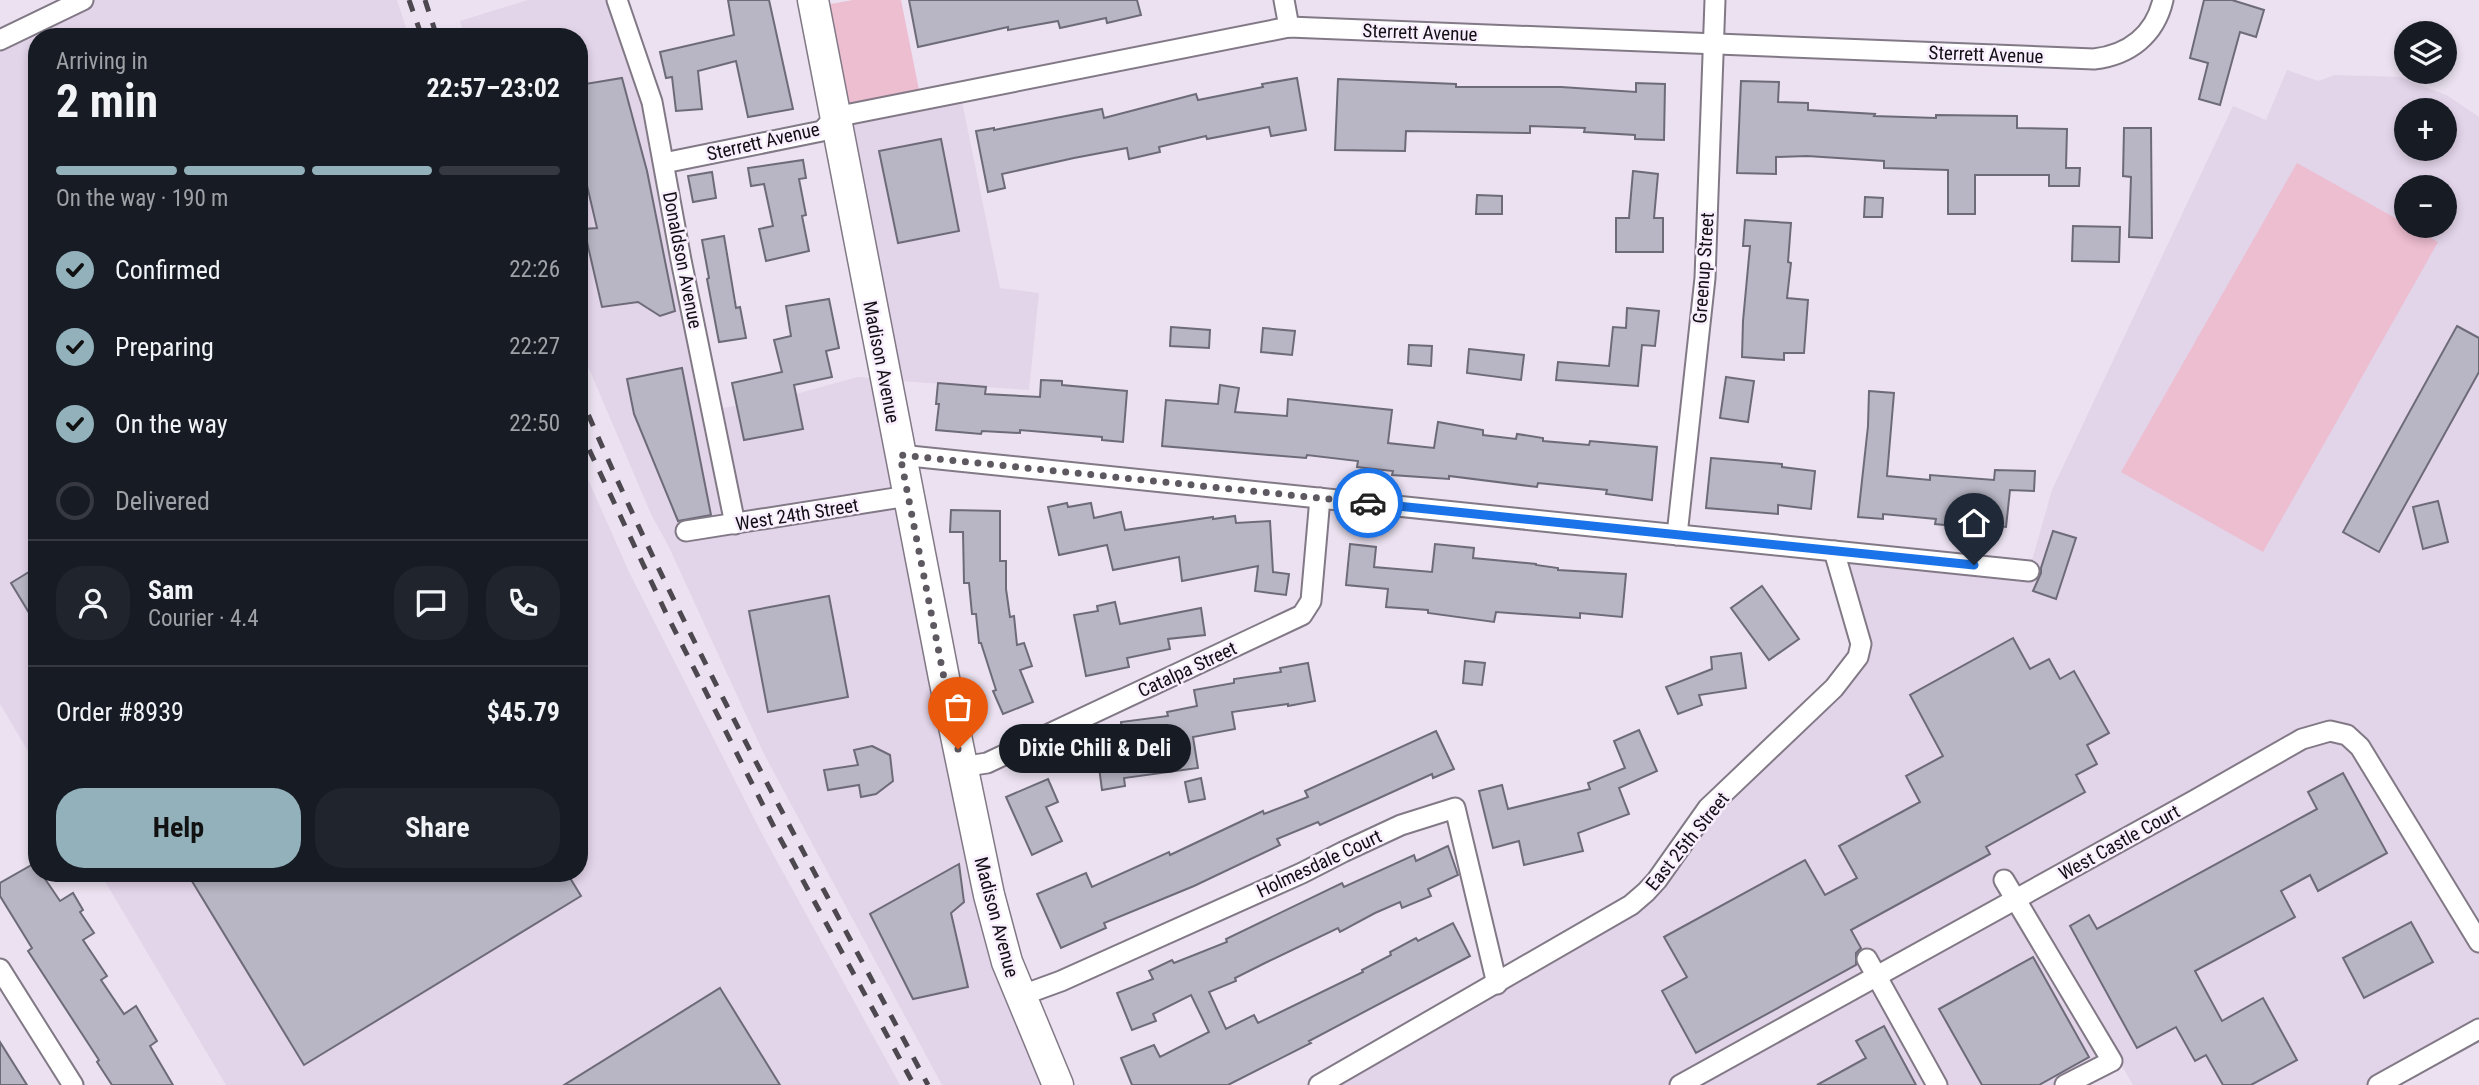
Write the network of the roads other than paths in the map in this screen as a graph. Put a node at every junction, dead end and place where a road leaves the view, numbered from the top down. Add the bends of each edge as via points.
1 (83, 0) edge
2 (617, 0) edge
3 (813, 0) edge
4 (1284, 0) edge
5 (1714, 0) edge
6 (2163, 0) edge
7 (1289, 27) junction
8 (0, 40) edge
9 (1713, 43) junction
10 (835, 117) junction
11 (664, 163) junction
12 (900, 455) junction
13 (908, 496) junction
14 (1320, 498) junction
15 (735, 524) junction
16 (686, 531) dead end
17 (1677, 535) junction
18 (1834, 551) junction
19 (2029, 571) dead end
20 (961, 767) junction
21 (2004, 880) dead end
22 (2015, 899) junction
23 (2479, 943) edge
24 (1872, 967) junction
25 (0, 969) edge
26 (1497, 984) junction
27 (1020, 996) junction
28 (2479, 1028) edge
29 (73, 1085) edge
30 (1058, 1085) edge
31 (1319, 1085) edge
32 (1680, 1085) edge
33 (1937, 1085) edge
34 (2065, 1085) edge
35 (2378, 1085) edge

1 - 8 street
2 - 11 street, Donaldson Avenue via 652,102
3 - 10 main road, Madison Avenue
4 - 7 street
5 - 9 street, Greenup Street
6 - 9 street, Sterrett Avenue via 2155,24 2142,40 2122,53 2094,59
7 - 9 street, Sterrett Avenue
7 - 10 street, Sterrett Avenue
9 - 17 street, Greenup Street via 1705,278
10 - 11 street, Sterrett Avenue via 822,131
10 - 12 main road, Madison Avenue
11 - 15 street, Donaldson Avenue
12 - 13 main road, Madison Avenue
12 - 14 street
13 - 15 street, West 24th Street
13 - 20 main road, Madison Avenue
14 - 17 street
14 - 20 street, Catalpa Street via 1311,601 1302,615 987,763
15 - 16 street, West 24th Street
17 - 18 street
18 - 19 street
18 - 26 street, East 25th Street via 1861,644 1851,667 1708,808 1646,892
20 - 27 main road, Madison Avenue via 989,895
21 - 22 street
22 - 23 street, West Castle Court via 2302,739 2330,731 2361,747
22 - 24 street, West Castle Court
22 - 34 street via 2112,1060
24 - 32 street, West Castle Court
24 - 33 street
25 - 29 street
26 - 27 street, Holmesdale Court via 1455,808 1401,825
26 - 31 street, East 25th Street
27 - 30 main road, Madison Avenue
28 - 35 street

